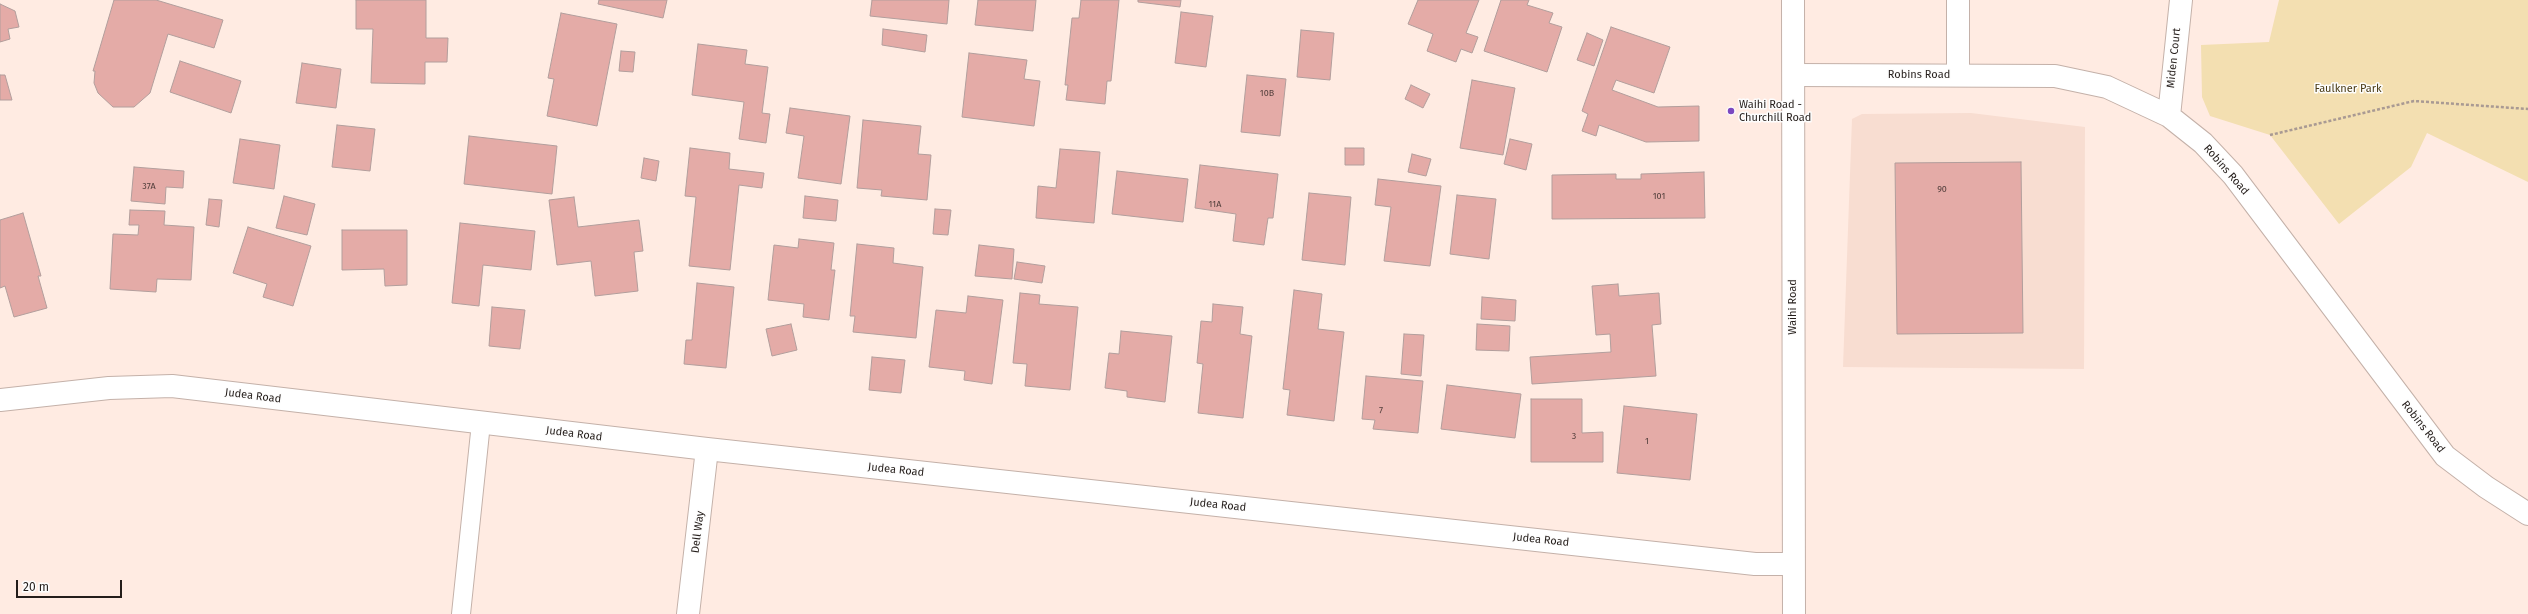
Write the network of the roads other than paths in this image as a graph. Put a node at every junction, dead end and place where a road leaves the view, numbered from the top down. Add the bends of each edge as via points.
1 (1793, 0) edge
2 (1958, 0) edge
3 (2181, 0) edge
4 (1794, 75) junction
5 (1958, 75) junction
6 (2169, 116) junction
7 (0, 400) edge
8 (481, 423) junction
9 (707, 449) junction
10 (2528, 514) edge
11 (1793, 564) junction
12 (461, 614) edge
13 (688, 614) edge
14 (1794, 614) edge

1 - 4 street, Waihi Road
2 - 5 street
3 - 6 street, Miden Court
4 - 5 street, Robins Road
4 - 11 street, Waihi Road
5 - 6 street, Robins Road via 2054,76 2107,87
6 - 10 street, Robins Road via 2203,143 2232,175 2445,456
7 - 8 street, Judea Road via 110,388 172,386
8 - 9 street, Judea Road
8 - 12 lane
9 - 11 street, Judea Road via 1747,563
9 - 13 street, Dell Way
11 - 14 street, Waihi Road

